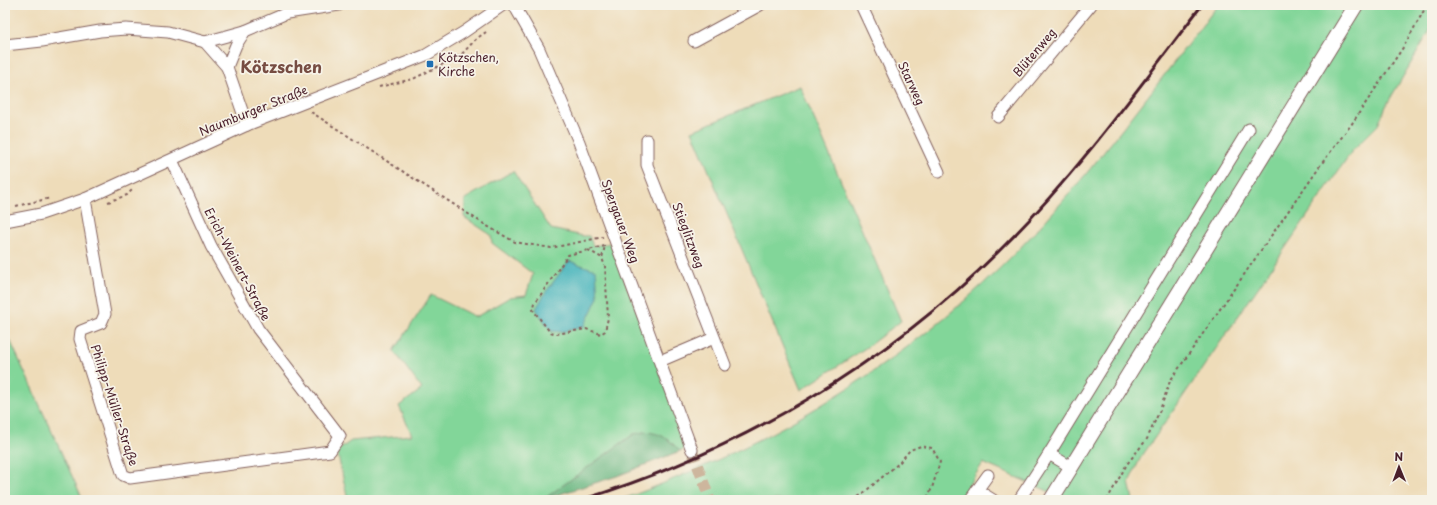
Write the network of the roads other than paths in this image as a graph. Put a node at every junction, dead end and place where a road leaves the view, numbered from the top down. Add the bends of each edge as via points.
1 (339, 5) edge
2 (503, 5) edge
3 (514, 5) edge
4 (760, 5) edge
5 (861, 5) edge
6 (1091, 5) edge
7 (1356, 5) edge
8 (245, 31) junction
9 (694, 41) dead end
10 (205, 42) junction
11 (5, 45) edge
12 (227, 67) junction
13 (998, 116) dead end
14 (247, 125) junction
15 (1248, 129) dead end
16 (647, 140) dead end
17 (172, 160) junction
18 (939, 172) dead end
19 (85, 199) junction
20 (5, 221) edge
21 (714, 338) junction
22 (660, 362) junction
23 (725, 365) dead end
24 (692, 450) tunnel mouth
25 (330, 451) joint
26 (1049, 454) junction
27 (1071, 467) junction
28 (988, 475) dead end
29 (977, 490) junction
30 (970, 500) edge
31 (993, 500) edge
32 (1019, 500) edge
33 (1051, 500) edge

1 - 8 street via 287,13
2 - 14 street, Naumburger Straße via 426,55
3 - 22 street, Spergauer Weg via 539,49 579,142 611,241
4 - 9 street
5 - 18 street, Starweg
6 - 13 street, Blütenweg
7 - 27 main road
8 - 10 street
8 - 12 street
10 - 11 street via 168,32 126,29
10 - 12 street
12 - 14 street
14 - 17 street, Naumburger Straße
15 - 26 street
16 - 21 street, Stieglitzweg via 647,165
17 - 19 street, Naumburger Straße
17 - 25 street, Erich-Weinert-Straße via 211,246 258,329 340,436
19 - 20 street, Naumburger Straße via 41,214
19 - 25 street, Philipp-Müller-Straße via 105,314 101,323 81,331 80,339 123,475 130,478
21 - 22 street
21 - 23 street, Stieglitzweg
22 - 24 street, Spergauer Weg
26 - 27 street
26 - 32 street
27 - 33 main road
28 - 29 street
29 - 30 street
29 - 31 street

